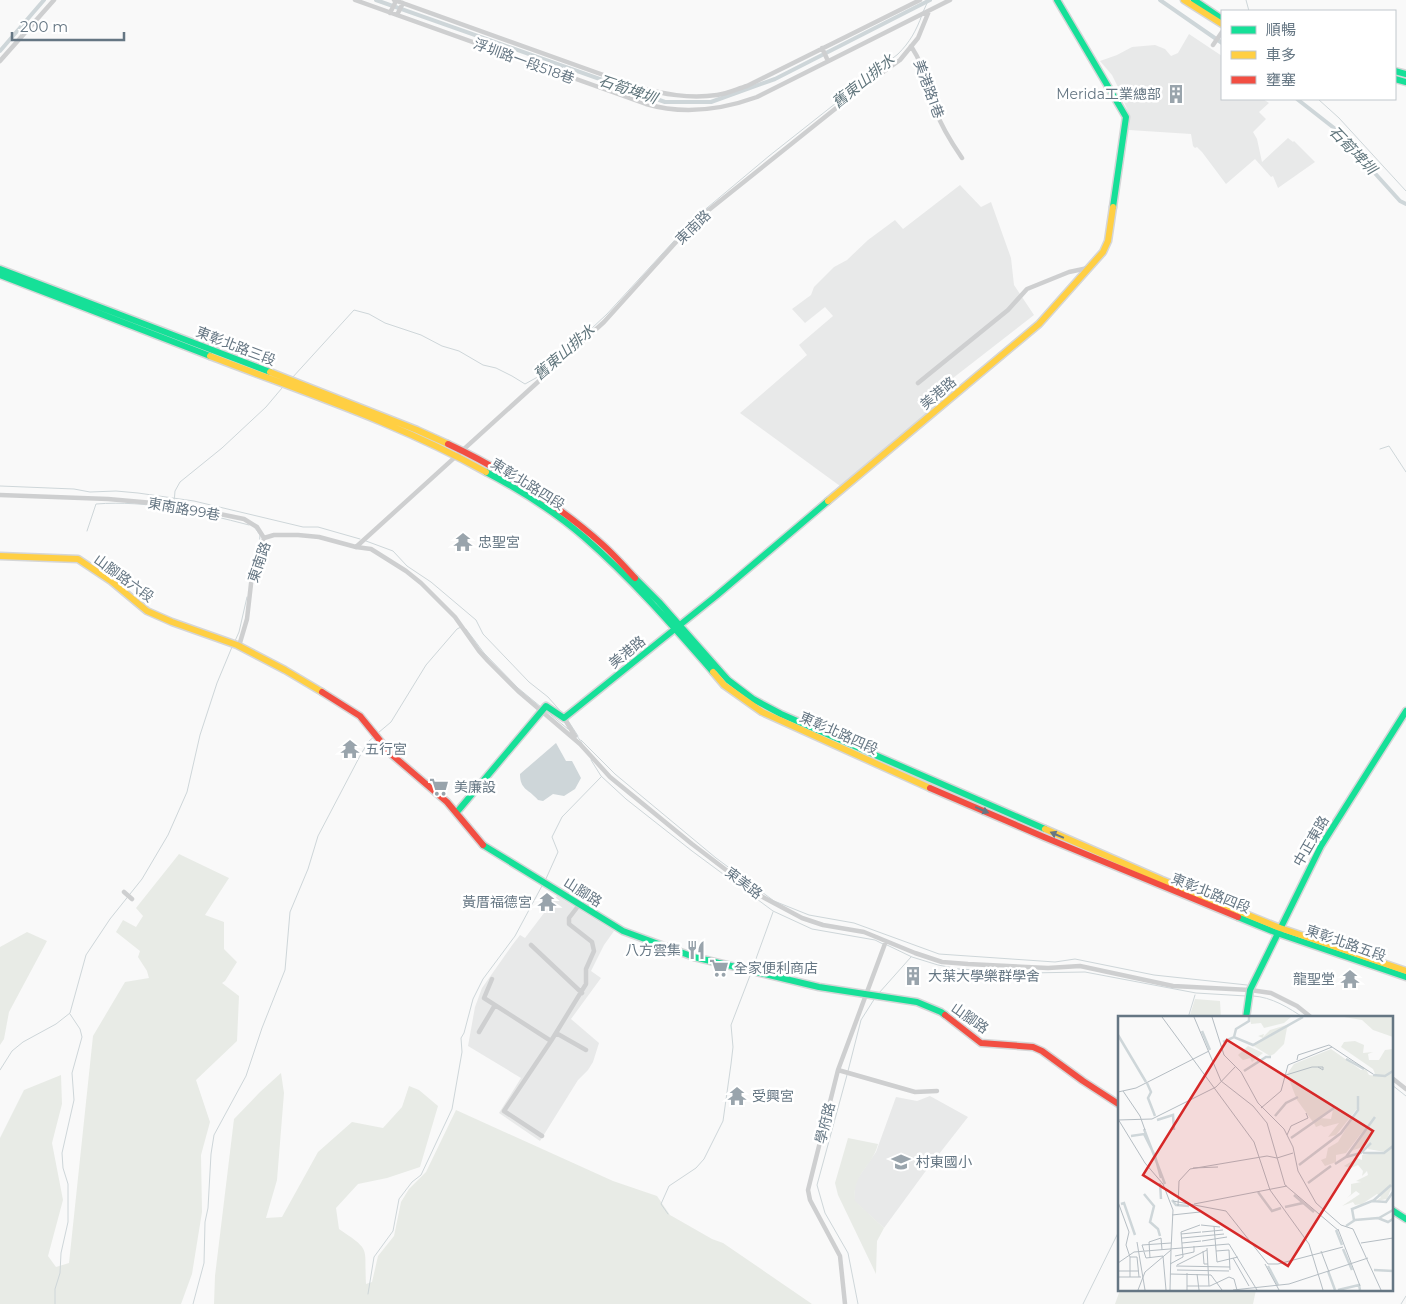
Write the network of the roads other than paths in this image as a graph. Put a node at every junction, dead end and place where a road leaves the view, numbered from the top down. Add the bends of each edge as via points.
1 (54, 0) edge
2 (355, 0) edge
3 (395, 0) edge
4 (920, 0) edge
5 (950, 0) edge
6 (1057, 0) edge
7 (1184, 0) edge
8 (1194, 0) edge
9 (403, 3) junction
10 (927, 12) junction
11 (390, 13) junction
12 (397, 15) junction
13 (1221, 18) edge
14 (1221, 23) edge
15 (1221, 34) edge
16 (1213, 45) dead end
17 (911, 46) junction
18 (822, 48) junction
19 (828, 61) junction
20 (0, 62) edge
21 (865, 85) joint
22 (962, 158) dead end
23 (1091, 267) junction
24 (0, 269) edge
25 (0, 275) edge
26 (918, 383) dead end
27 (458, 452) junction
28 (0, 495) edge
29 (264, 538) junction
30 (356, 547) junction
31 (0, 556) edge
32 (678, 627) junction
33 (238, 646) junction
34 (542, 710) junction
35 (1406, 711) edge
36 (566, 717) junction
37 (580, 744) junction
38 (456, 812) junction
39 (124, 892) dead end
40 (132, 899) dead end
41 (579, 905) junction
42 (1278, 930) junction
43 (886, 942) junction
44 (530, 945) dead end
45 (1406, 971) edge
46 (1406, 977) edge
47 (492, 979) dead end
48 (1250, 990) junction
49 (582, 993) junction
50 (868, 995) junction
51 (495, 1005) junction
52 (1246, 1016) edge
53 (1310, 1016) edge
54 (480, 1032) dead end
55 (556, 1033) junction
56 (551, 1041) junction
57 (586, 1050) dead end
58 (838, 1070) junction
59 (1394, 1080) edge
60 (1406, 1089) edge
61 (937, 1091) dead end
62 (1118, 1104) edge
63 (542, 1136) dead end
64 (845, 1304) edge

1 - 20 street
2 - 11 street, 浮圳路一段518巷
3 - 9 street
3 - 11 street
4 - 18 street
5 - 10 street
6 - 23 street, 美港路 via 1126,117 1108,241
7 - 14 street
8 - 13 street
9 - 12 street
9 - 18 street via 637,87 679,96 718,95 747,86
10 - 17 street, 美港路1巷 via 918,38
10 - 19 street, 浮圳路一段518巷
11 - 12 street, 浮圳路一段518巷
12 - 19 street, 浮圳路一段518巷 via 662,109 707,110 744,102
15 - 16 street
17 - 21 street, 美港路1巷 via 900,60
17 - 22 street, 美港路1巷 via 922,67 933,106
18 - 19 street
21 - 27 street, 東南路 via 695,221 604,322
23 - 26 street via 1027,289 1008,310
23 - 32 street, 美港路 via 1039,324
24 - 27 street, 東彰北路三段 via 417,430
25 - 27 street, 東彰北路三段
27 - 30 street, 東南路
27 - 32 street, 東彰北路四段 via 518,483 577,523 604,546
28 - 29 street, 東南路99巷 via 156,502 244,520 257,527
29 - 30 street, 東南路 via 274,535 319,537
29 - 33 street, 東南路 via 252,575 247,619
30 - 34 street, 東南路 via 371,549 421,583 456,617 478,651
31 - 33 street, 山腳路六段 via 78,559 147,611
32 - 36 street, 美港路
32 - 42 street, 東彰北路四段 via 728,680 752,699 781,714 898,770
33 - 38 street, 山腳路 via 285,670 360,716 391,754
34 - 36 street via 546,706
34 - 37 street, 東南路
34 - 38 street
35 - 42 street, 中正東路 via 1321,846
36 - 37 street
37 - 43 street, 東美路 via 610,777 758,895 802,918 864,932
38 - 41 street, 山腳路 via 483,845
39 - 40 street
41 - 49 street via 569,918 569,924 590,940 594,951
41 - 50 street, 山腳路 via 623,931 694,957 819,987
42 - 45 street, 東彰北路五段
42 - 46 street, 東彰北路五段
42 - 48 street, 中正東路
43 - 48 street, 東美路 via 942,962 1048,968 1080,966 1173,986
43 - 50 street, 學府路
44 - 49 street
47 - 51 street via 484,998
48 - 52 street, 中正東路
48 - 53 street, 東美路 via 1271,993
49 - 55 street
50 - 58 street, 學府路
50 - 62 street, 山腳路 via 917,1002 935,1009 981,1043 1033,1047
51 - 54 street
51 - 56 street
55 - 56 street
55 - 57 street
56 - 63 street via 504,1111
58 - 61 street via 915,1092
58 - 64 street, 學府路 via 808,1190 810,1200 840,1256
59 - 60 street

